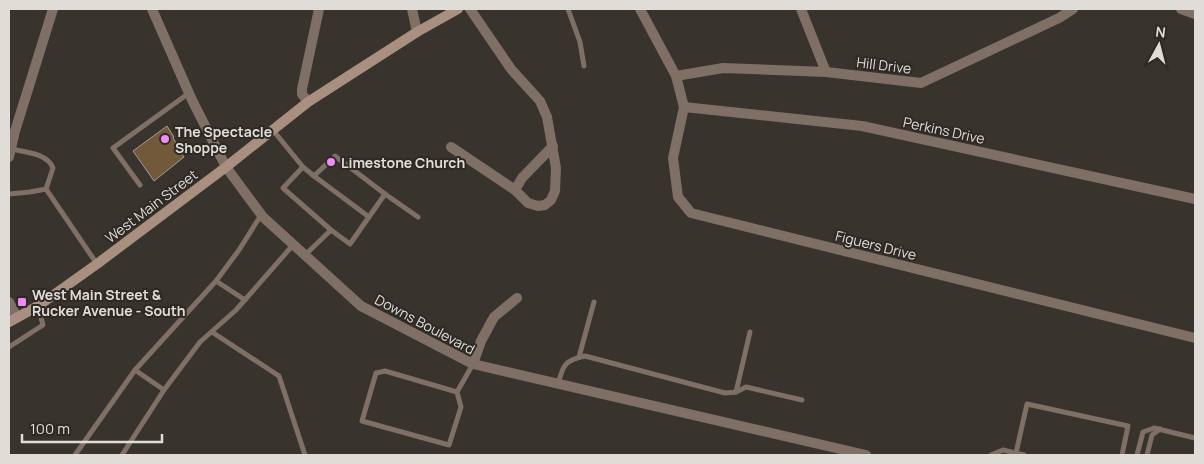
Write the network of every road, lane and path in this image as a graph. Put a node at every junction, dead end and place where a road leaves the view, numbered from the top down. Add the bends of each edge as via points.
1 (53, 9) edge
2 (152, 9) edge
3 (319, 9) edge
4 (412, 9) edge
5 (458, 9) edge
6 (470, 9) edge
7 (568, 9) edge
8 (640, 9) edge
9 (801, 9) edge
10 (1073, 9) edge
11 (1181, 9) edge
12 (1195, 14) edge
13 (417, 32) junction
14 (584, 66) dead end
15 (826, 72) junction
16 (676, 76) junction
17 (188, 93) junction
18 (308, 102) junction
19 (684, 107) junction
20 (272, 129) junction
21 (553, 146) junction
22 (451, 147) dead end
23 (10, 153) edge
24 (226, 167) junction
25 (303, 167) junction
26 (314, 176) junction
27 (140, 185) dead end
28 (46, 189) junction
29 (515, 190) junction
30 (9, 194) edge
31 (385, 194) junction
32 (1195, 199) edge
33 (260, 215) junction
34 (369, 217) junction
35 (418, 217) dead end
36 (331, 230) junction
37 (293, 245) junction
38 (305, 255) junction
39 (97, 264) junction
40 (216, 280) junction
41 (517, 298) dead end
42 (245, 300) junction
43 (9, 302) edge
44 (594, 302) dead end
45 (38, 306) junction
46 (13, 320) edge
47 (212, 332) junction
48 (750, 332) dead end
49 (1195, 338) edge
50 (9, 347) edge
51 (579, 357) junction
52 (473, 364) junction
53 (135, 370) junction
54 (558, 384) junction
55 (164, 390) junction
56 (457, 392) junction
57 (736, 392) junction
58 (802, 400) dead end
59 (1160, 429) junction
60 (1195, 438) edge
61 (1016, 453) junction
62 (76, 455) edge
63 (122, 455) edge
64 (305, 455) edge
65 (866, 455) edge
66 (991, 455) edge
67 (1024, 455) edge
68 (1122, 455) edge
69 (1137, 455) edge
70 (1147, 455) edge

1 - 23 street
2 - 17 street, Downs Boulevard
3 - 18 street via 302,89
4 - 13 street
5 - 13 main road, West Main Street
6 - 21 street via 511,69 540,101
7 - 14 lane via 580,42
8 - 16 street, Figuers Drive
9 - 15 street
10 - 15 street, Hill Drive via 921,84
11 - 12 street
13 - 18 main road, West Main Street
15 - 16 street, Hill Drive via 724,68
16 - 19 street, Figuers Drive
17 - 24 street, Downs Boulevard
17 - 27 lane via 113,148
18 - 20 main road, West Main Street
19 - 32 street, Perkins Drive via 862,126
19 - 49 street, Figuers Drive via 673,158 678,197 691,213
20 - 24 main road, West Main Street
20 - 25 lane
21 - 29 street via 530,168
21 - 29 street via 556,168 555,191 551,200 538,206
22 - 29 street
23 - 28 lane via 51,162 53,168
24 - 33 street, Downs Boulevard
24 - 39 main road, West Main Street
25 - 26 lane
25 - 36 lane via 284,188
26 - 31 lane via 335,156
26 - 34 lane
28 - 30 lane
28 - 39 lane
31 - 34 lane
31 - 35 lane
33 - 37 street, Downs Boulevard
33 - 40 lane
34 - 36 lane via 350,244
36 - 38 lane
37 - 38 street, Downs Boulevard
37 - 42 lane
38 - 52 street, Downs Boulevard via 361,306
39 - 45 main road, West Main Street
40 - 42 lane
40 - 53 lane
41 - 52 street via 494,317
42 - 47 lane
43 - 46 street
44 - 51 lane
45 - 46 main road, West Main Street
45 - 50 lane via 43,325
47 - 55 lane via 200,342
47 - 64 lane via 279,376
48 - 57 lane
51 - 54 lane via 572,358 562,368
51 - 57 lane via 725,393
52 - 54 street, Downs Boulevard
52 - 56 lane
53 - 55 lane
53 - 62 lane
54 - 65 street, Downs Boulevard
55 - 63 lane
56 - 56 lane via 385,371 376,373 362,421 449,444 461,406
57 - 58 lane via 746,387
59 - 60 lane
59 - 69 lane via 1143,432
59 - 70 lane via 1152,435
61 - 66 lane via 1003,450
61 - 67 lane
61 - 68 lane via 1027,404 1128,426

